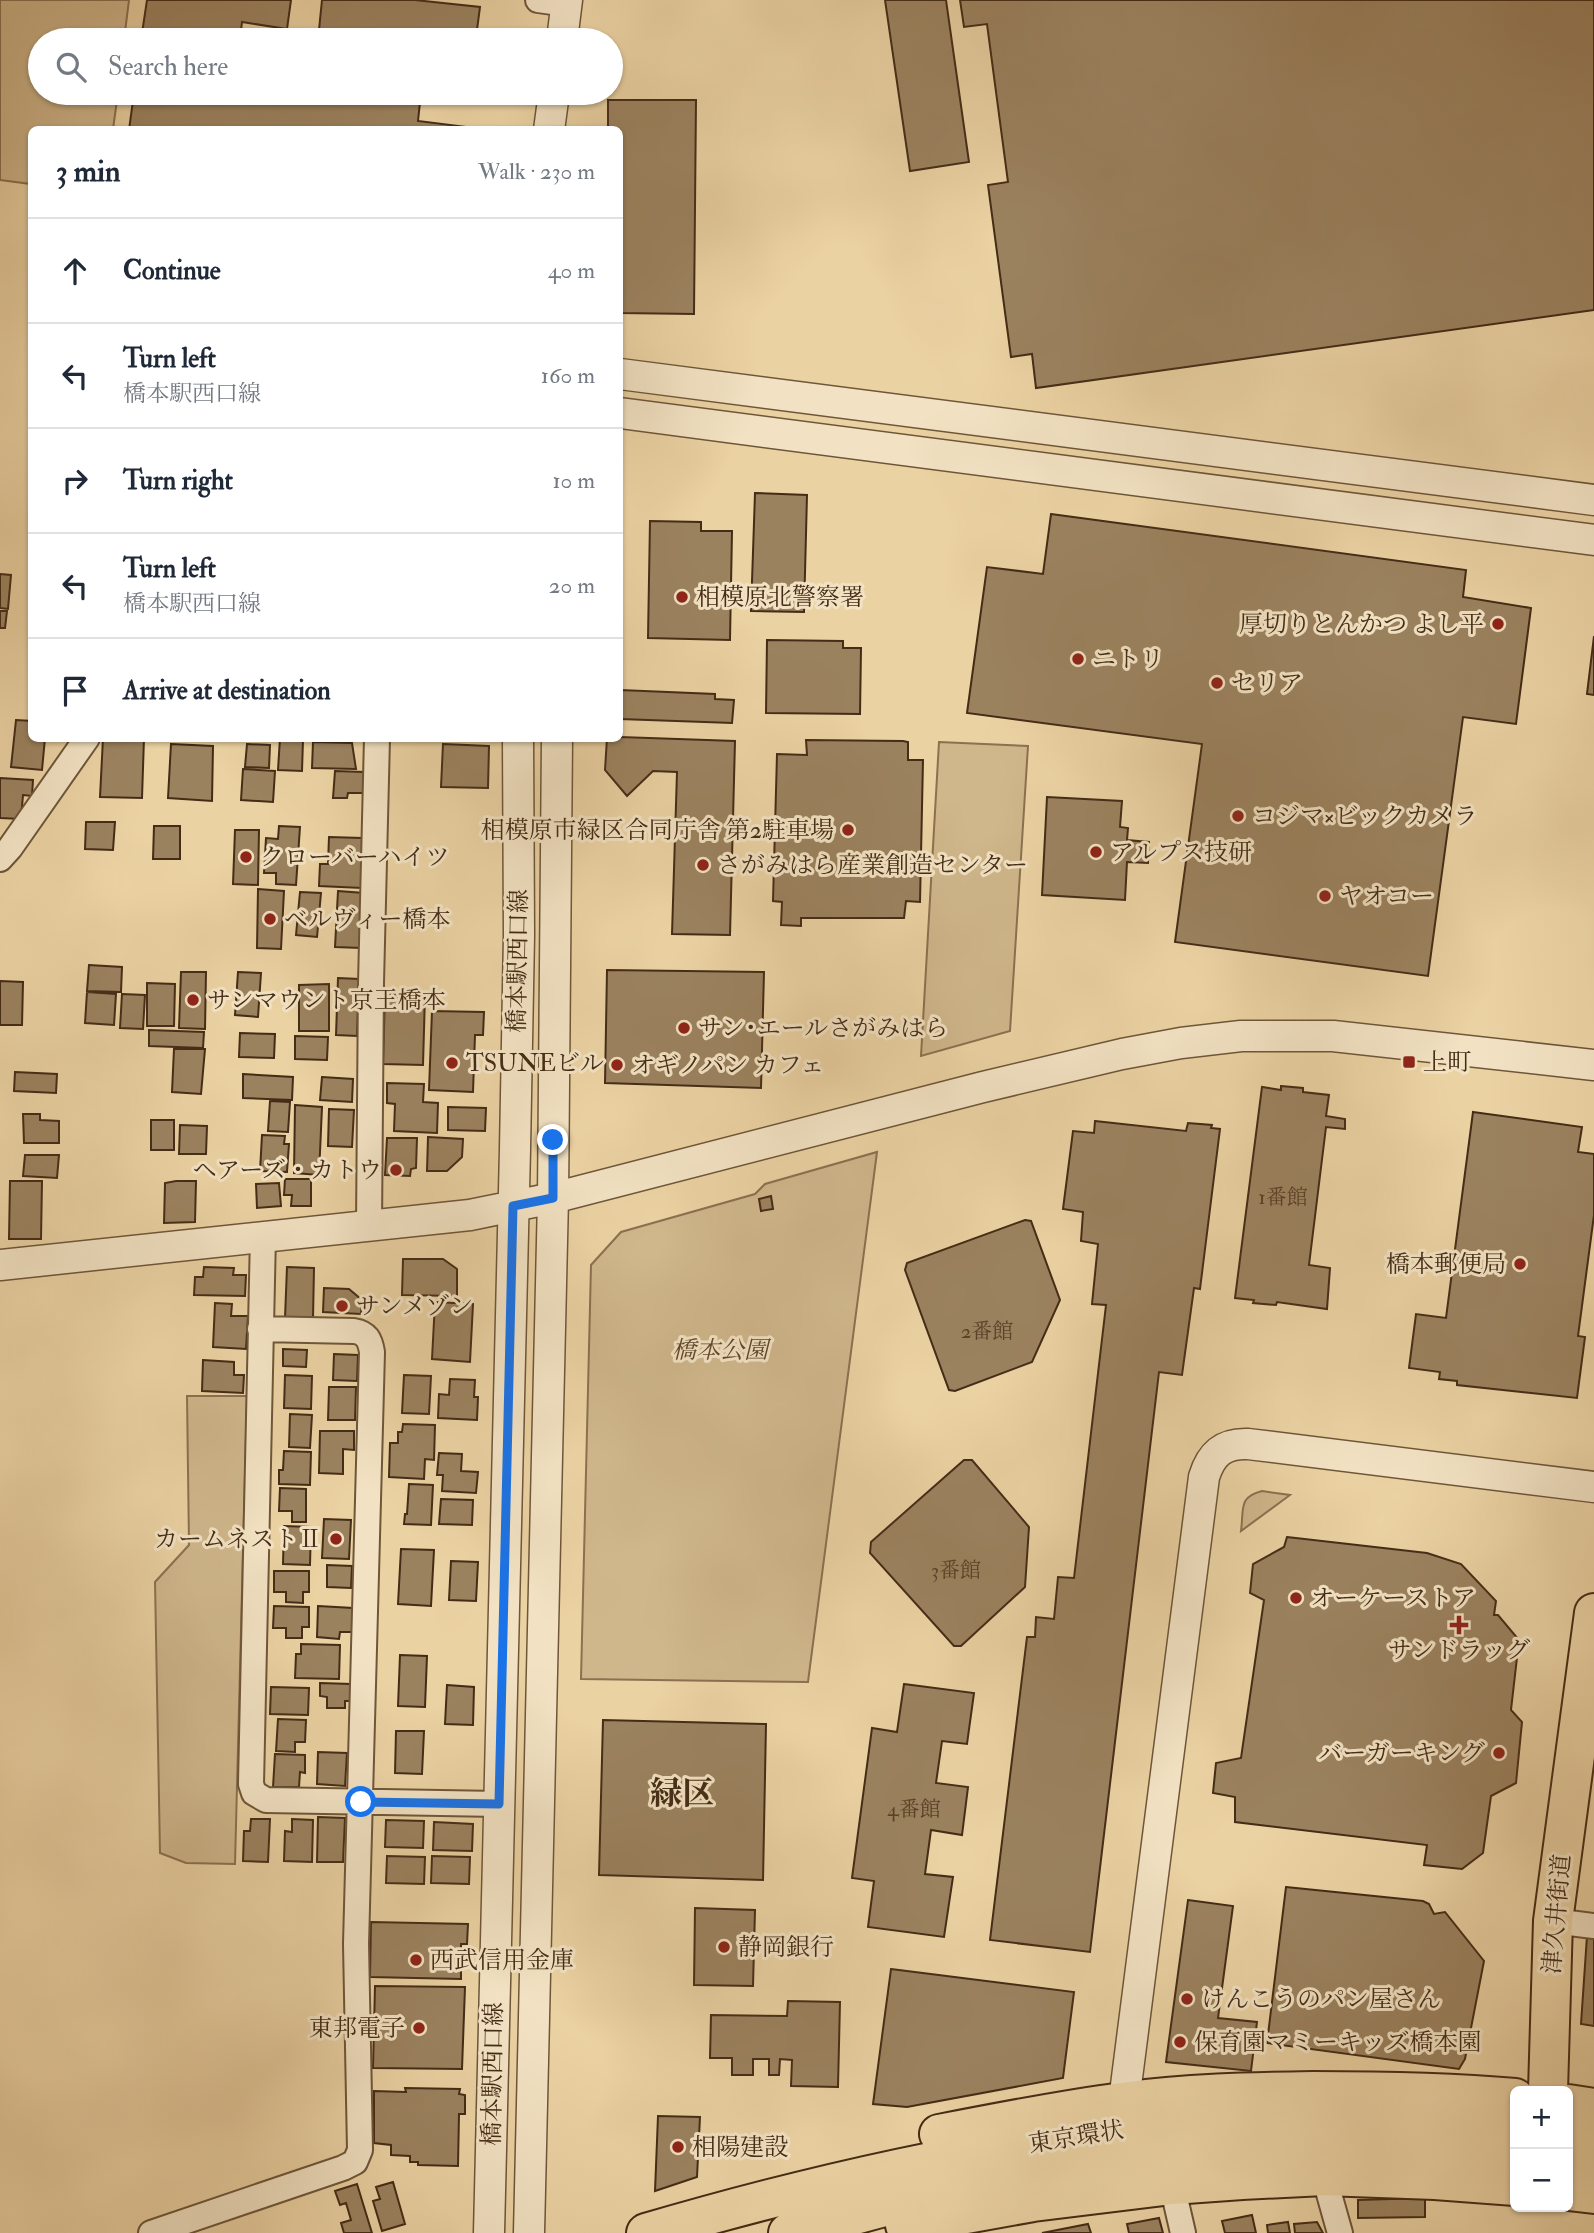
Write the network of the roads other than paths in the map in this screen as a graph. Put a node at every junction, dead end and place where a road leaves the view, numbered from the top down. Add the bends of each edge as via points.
1 (557, 1) edge
2 (560, 28) edge
3 (552, 105) edge
4 (550, 126) edge
5 (623, 374) edge
6 (623, 412) edge
7 (1594, 500) edge
8 (1594, 540) edge
9 (84, 742) edge
10 (377, 742) edge
11 (518, 742) edge
12 (557, 742) edge
13 (0, 859) edge
14 (1594, 1065) edge
15 (553, 1198) junction
16 (513, 1206) junction
17 (369, 1226) junction
18 (262, 1236) junction
19 (0, 1265) edge
20 (260, 1329) junction
21 (1594, 1488) edge
22 (1593, 1634) edge
23 (361, 1802) junction
24 (499, 1804) junction
25 (1553, 1921) junction
26 (1594, 1926) edge
27 (1548, 2086) edge
28 (1510, 2098) edge
29 (1124, 2101) junction
30 (1573, 2105) edge
31 (1594, 2108) edge
32 (1510, 2126) edge
33 (1573, 2134) edge
34 (1252, 2135) junction
35 (1594, 2136) edge
36 (1510, 2157) edge
37 (1573, 2165) edge
38 (1594, 2167) edge
39 (1325, 2176) junction
40 (1172, 2185) junction
41 (1510, 2186) edge
42 (1573, 2192) edge
43 (1594, 2194) edge
44 (748, 2204) junction
45 (987, 2222) edge
46 (826, 2223) junction
47 (151, 2233) edge
48 (489, 2233) edge
49 (528, 2233) edge
50 (646, 2233) edge
51 (788, 2233) edge
52 (1183, 2233) edge
53 (1340, 2233) edge

1 - 2 street
3 - 4 street
5 - 7 street
6 - 8 street
9 - 13 street
10 - 17 street
11 - 16 street, 橋本駅西口線
12 - 15 street, 橋本駅西口線
14 - 15 street via 1333,1036 1241,1036 1181,1043 983,1087
15 - 16 street
15 - 49 street, 橋本駅西口線
16 - 17 street
16 - 24 street, 橋本駅西口線
17 - 18 street
18 - 19 street
18 - 20 street
20 - 23 street via 251,1784 254,1793 267,1800
20 - 23 street via 354,1331 370,1342
21 - 29 street via 1248,1444 1231,1445 1213,1456 1204,1477
22 - 25 highway, 津久井街道
23 - 24 street
23 - 47 street via 356,1944 360,2150 355,2162
24 - 48 street, 橋本駅西口線
25 - 26 street
25 - 27 highway, 津久井街道
28 - 29 highway via 1308,2091
29 - 44 highway via 915,2140 816,2169
30 - 31 highway
32 - 34 highway, 東京環状 via 1414,2119
33 - 35 highway
34 - 36 highway, 東京環状
34 - 44 highway, 東京環状 via 1137,2128 1029,2144
34 - 46 highway, 東京環状 via 1133,2160 1019,2176
37 - 38 highway
39 - 40 highway
39 - 41 highway
39 - 53 street
40 - 45 highway via 1033,2202
40 - 52 street
42 - 43 highway
44 - 50 highway, 東京環状
45 - 46 highway via 860,2233
46 - 51 highway, 東京環状

